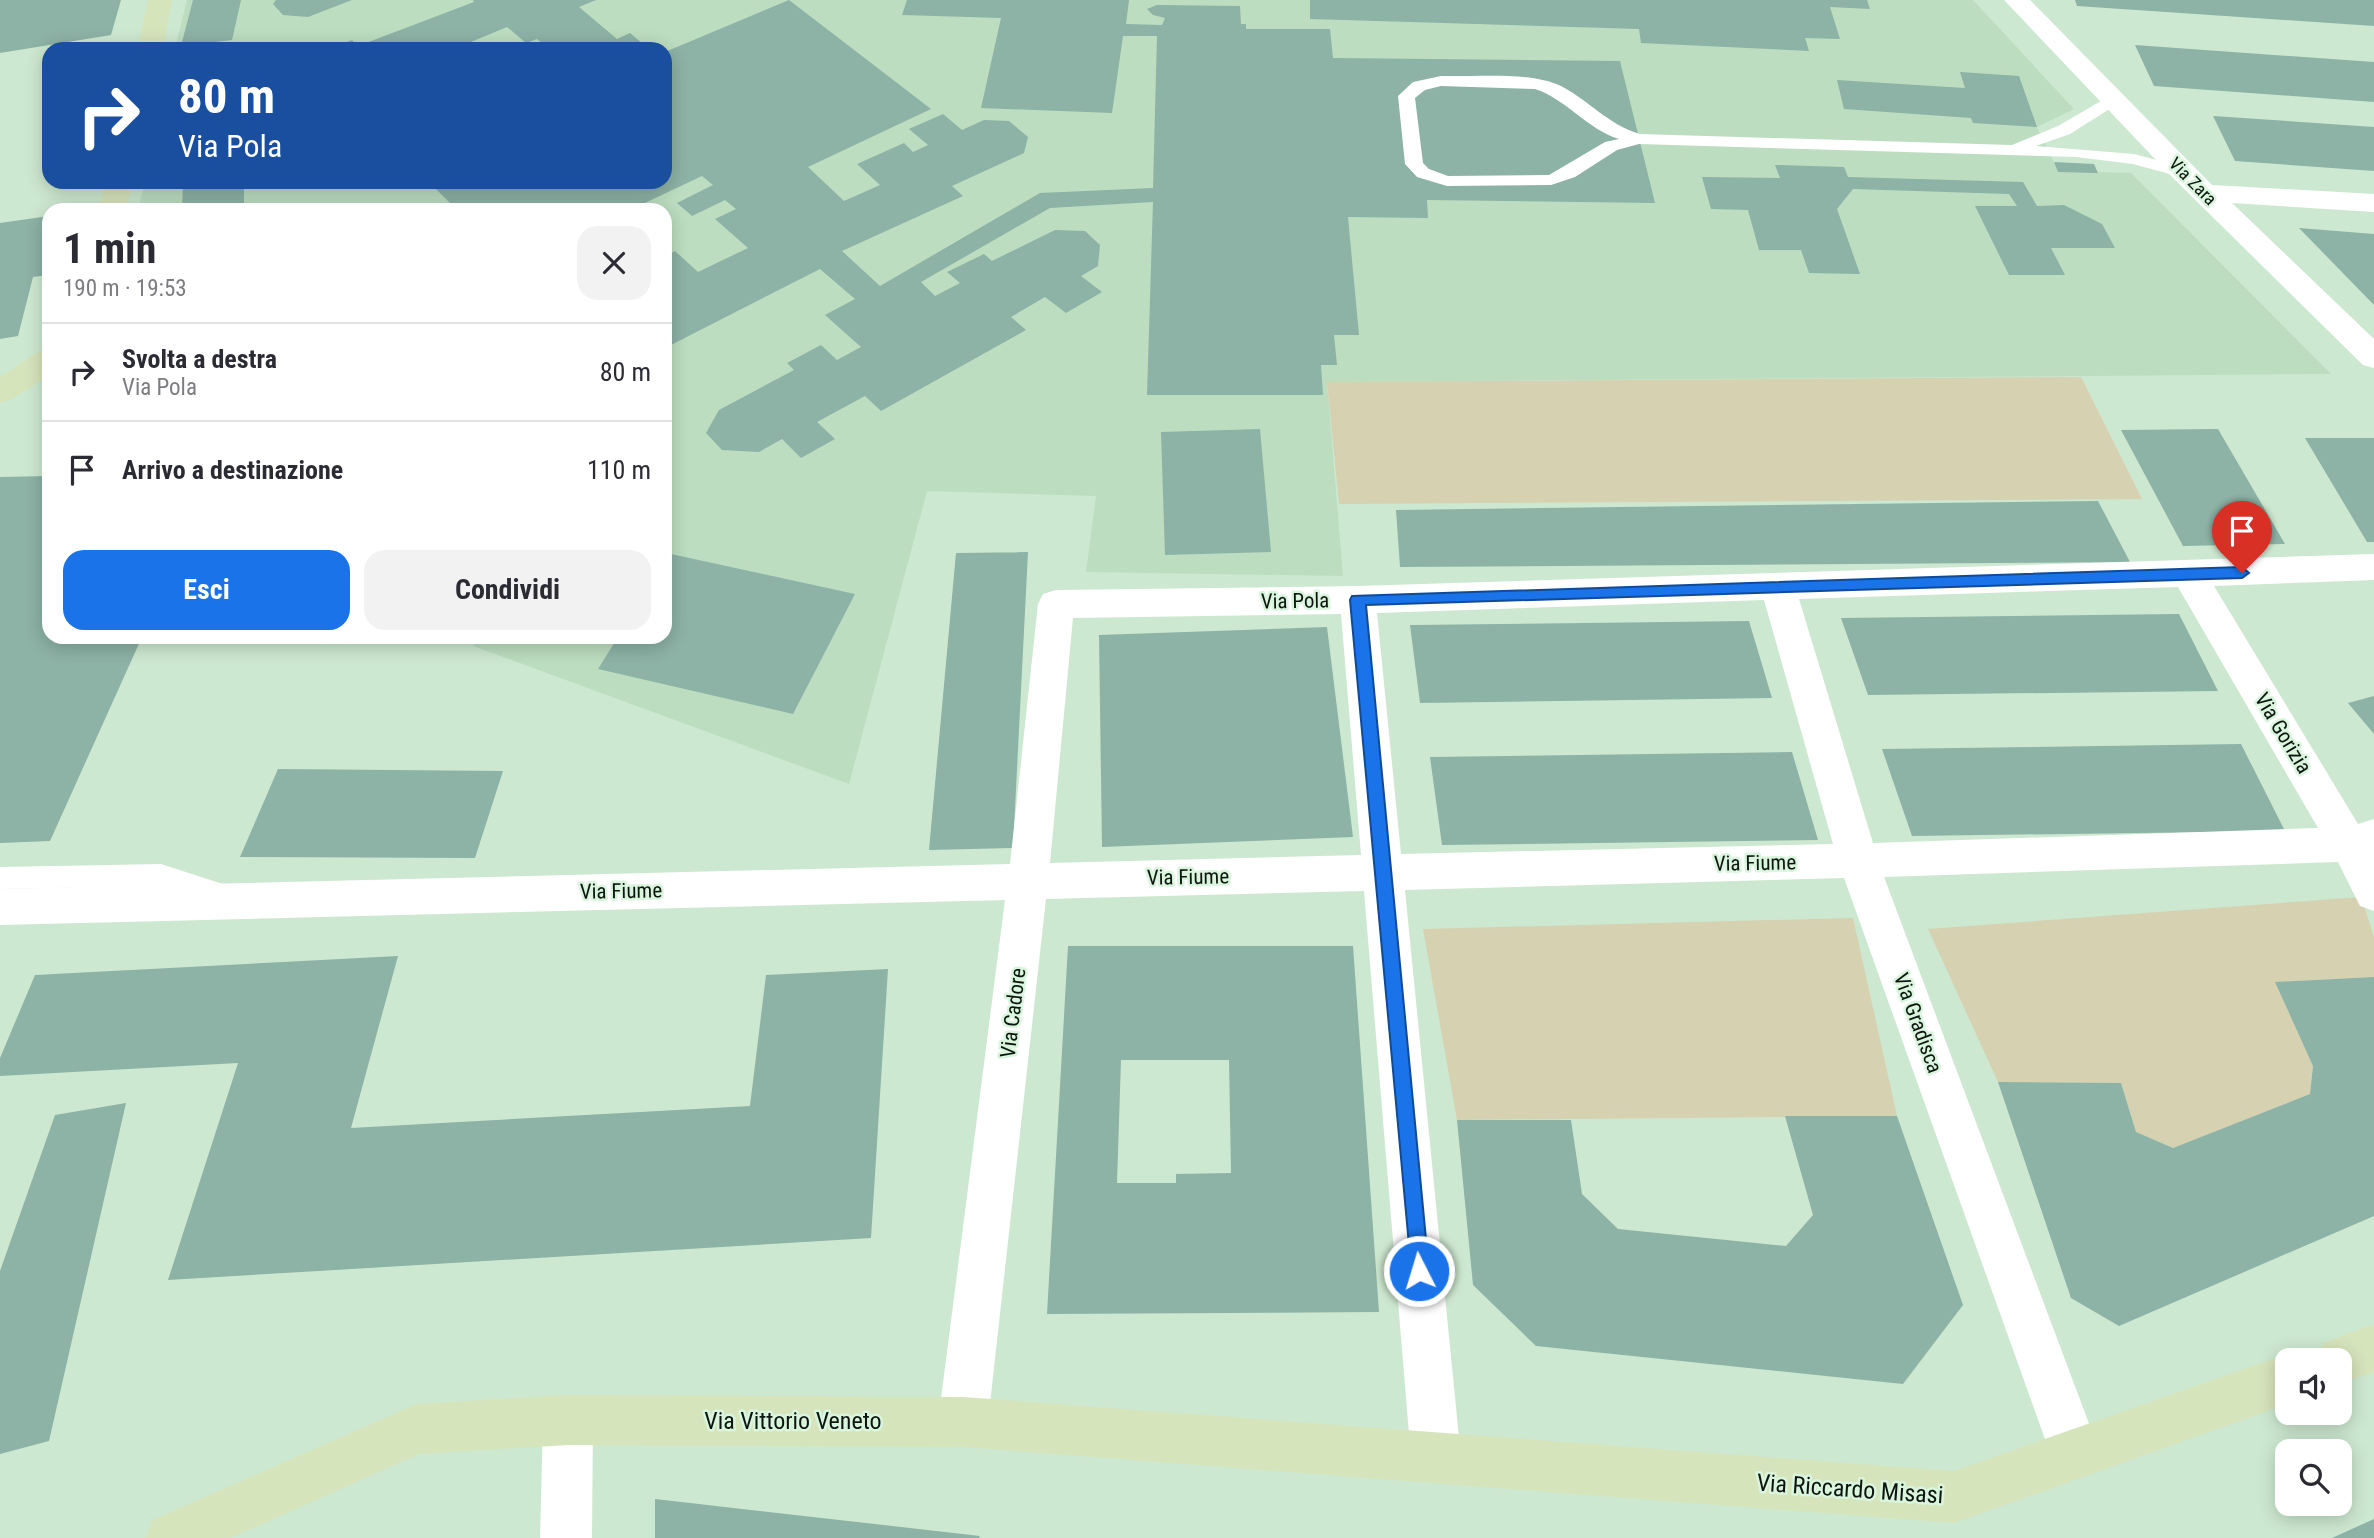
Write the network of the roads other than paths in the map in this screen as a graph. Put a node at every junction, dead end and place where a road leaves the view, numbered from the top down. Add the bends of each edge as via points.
1 (160, 0) edge
2 (2016, 0) edge
3 (151, 42) edge
4 (2113, 99) junction
5 (1639, 139) junction
6 (2007, 150) junction
7 (2184, 173) junction
8 (2206, 193) junction
9 (2374, 203) edge
10 (2374, 357) edge
11 (42, 365) edge
12 (0, 392) edge
13 (2374, 567) edge
14 (2189, 575) junction
15 (1778, 587) junction
16 (1358, 600) junction
17 (1056, 604) joint
18 (2361, 840) edge
19 (1858, 861) junction
20 (1384, 872) junction
21 (0, 878) edge
22 (1028, 881) junction
23 (2374, 893) edge
24 (240, 901) junction
25 (0, 907) edge
26 (2374, 1348) edge
27 (2352, 1356) edge
28 (2275, 1383) edge
29 (568, 1420) junction
30 (963, 1422) junction
31 (2075, 1453) junction
32 (1436, 1458) junction
33 (171, 1538) edge
34 (566, 1538) edge

1 - 3 main road
2 - 4 street, Via Zara
4 - 6 lane via 2064,130
4 - 7 street, Via Zara
5 - 5 lane via 1612,131 1555,90 1536,84 1441,81 1419,86 1406,96 1414,164 1423,173 1447,181 1551,180 1611,146
5 - 6 lane
6 - 7 lane via 2134,159
7 - 8 street, Via Zara
8 - 9 street
8 - 10 street, Via Zara
11 - 12 main road
13 - 14 street, Via Pola
14 - 15 street, Via Pola
14 - 18 street, Via Gorizia
15 - 16 street, Via Pola
15 - 19 street, Via Gradisca
16 - 17 street, Via Pola
16 - 20 street
17 - 22 street, Via Cadore
18 - 19 street, Via Fiume
18 - 23 street, Via Gorizia
19 - 20 street, Via Fiume
19 - 31 street, Via Gradisca
20 - 22 street, Via Fiume
20 - 32 street
21 - 24 lane via 161,875
22 - 24 street, Via Fiume
22 - 30 street, Via Cadore
24 - 25 street, Via Fiume
26 - 27 main road
28 - 31 main road, Via Riccardo Misasi
29 - 30 main road, Via Vittorio Veneto
29 - 33 main road, Via Vittorio Veneto via 417,1429
29 - 34 street
30 - 32 main road, Via Vittorio Veneto
31 - 32 main road, Via Riccardo Misasi via 1954,1497

